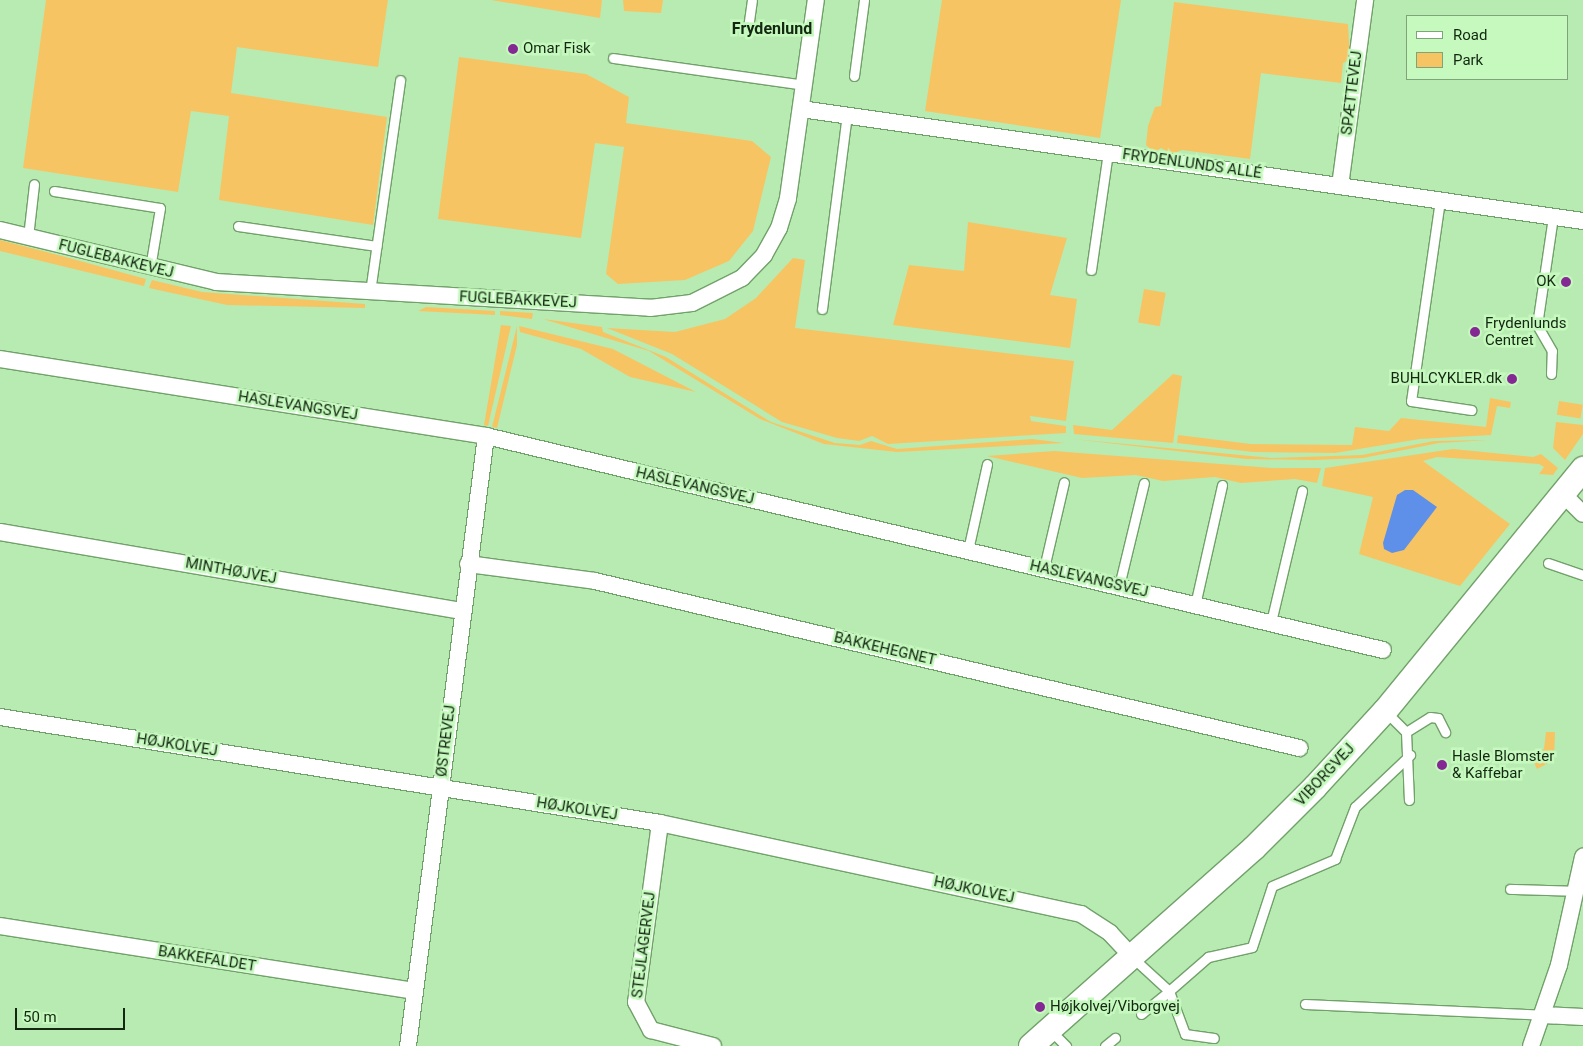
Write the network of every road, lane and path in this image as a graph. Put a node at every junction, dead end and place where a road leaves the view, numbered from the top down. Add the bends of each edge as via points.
1 (752, 0) edge
2 (816, 0) edge
3 (864, 0) edge
4 (1365, 0) edge
5 (748, 28) dead end
6 (613, 58) dead end
7 (854, 76) dead end
8 (400, 80) dead end
9 (804, 85) junction
10 (801, 109) junction
11 (848, 116) junction
12 (1108, 152) junction
13 (34, 184) dead end
14 (1340, 186) junction
15 (54, 191) dead end
16 (1440, 200) junction
17 (1553, 217) junction
18 (1583, 221) edge
19 (238, 226) dead end
20 (0, 230) edge
21 (28, 237) junction
22 (377, 246) junction
23 (150, 268) junction
24 (1091, 270) dead end
25 (370, 292) junction
26 (822, 309) dead end
27 (0, 359) edge
28 (1551, 374) dead end
29 (1471, 410) dead end
30 (486, 436) junction
31 (987, 464) dead end
32 (1583, 469) edge
33 (1064, 482) dead end
34 (1144, 483) dead end
35 (1222, 485) dead end
36 (1302, 491) dead end
37 (1563, 494) junction
38 (1583, 514) edge
39 (0, 532) edge
40 (968, 550) junction
41 (1548, 563) dead end
42 (468, 564) junction
43 (1044, 568) junction
44 (1583, 575) edge
45 (1119, 586) junction
46 (1195, 605) junction
47 (462, 610) junction
48 (1271, 622) junction
49 (1383, 650) dead end
50 (1385, 711) junction
51 (0, 718) edge
52 (1406, 732) junction
53 (1445, 732) dead end
54 (1299, 748) dead end
55 (1410, 755) junction
56 (441, 786) junction
57 (1409, 800) dead end
58 (660, 823) junction
59 (1583, 861) edge
60 (1510, 889) dead end
61 (1576, 891) junction
62 (0, 926) edge
63 (1133, 958) junction
64 (414, 991) junction
65 (1169, 991) junction
66 (1306, 1004) dead end
67 (1141, 1014) dead end
68 (1543, 1015) junction
69 (1583, 1017) edge
70 (1058, 1038) edge
71 (1115, 1038) dead end
72 (1214, 1038) dead end
73 (408, 1046) edge
74 (713, 1046) edge
75 (1031, 1046) edge
76 (1105, 1046) edge
77 (1531, 1046) edge

1 - 5 lane
2 - 9 street, FUGLEBAKKEVEJ
3 - 7 lane
4 - 14 street, SPÆTTEVEJ
6 - 9 lane
8 - 22 lane
9 - 10 street, FUGLEBAKKEVEJ
10 - 11 street, FRYDENLUNDS ALLÉ
10 - 25 street, FUGLEBAKKEVEJ via 788,198 773,242 742,278 705,299 650,308
11 - 12 street, FRYDENLUNDS ALLÉ
11 - 26 lane
12 - 14 street, FRYDENLUNDS ALLÉ
12 - 24 lane
13 - 21 lane
14 - 16 street, FRYDENLUNDS ALLÉ
15 - 23 lane via 160,208
16 - 17 street, FRYDENLUNDS ALLÉ
16 - 29 lane via 1411,401
17 - 18 street, FRYDENLUNDS ALLÉ
17 - 28 lane via 1537,324 1552,351
19 - 22 lane
20 - 21 street, FUGLEBAKKEVEJ
21 - 23 street, FUGLEBAKKEVEJ
22 - 25 lane
23 - 25 street, FUGLEBAKKEVEJ via 216,282
27 - 30 street, HASLEVANGSVEJ
30 - 40 street, HASLEVANGSVEJ
30 - 42 street, ØSTREVEJ
31 - 40 lane
32 - 37 street, VIBORGVEJ
33 - 43 lane
34 - 45 lane
35 - 46 lane
36 - 48 lane
37 - 38 street
37 - 50 street, VIBORGVEJ
39 - 47 street, MINTHØJVEJ
40 - 43 street, HASLEVANGSVEJ
41 - 44 lane
42 - 47 street, ØSTREVEJ
42 - 54 street, BAKKEHEGNET via 594,581
43 - 45 street, HASLEVANGSVEJ
45 - 46 street, HASLEVANGSVEJ
46 - 48 street, HASLEVANGSVEJ
47 - 56 street, ØSTREVEJ
48 - 49 street, HASLEVANGSVEJ
50 - 52 lane
50 - 63 street, VIBORGVEJ via 1254,848
51 - 56 street, HØJKOLVEJ
52 - 53 lane via 1430,717 1438,718
52 - 55 lane
55 - 57 lane
55 - 65 lane via 1355,807 1335,859 1272,886 1252,947 1208,957
56 - 58 street, HØJKOLVEJ
56 - 64 street, ØSTREVEJ
58 - 63 street, HØJKOLVEJ via 1081,914 1110,933
58 - 74 street, STEJLAGERVEJ via 636,1002 651,1030
59 - 61 street
60 - 61 lane
61 - 68 street
62 - 64 street, BAKKEFALDET
63 - 65 lane
63 - 70 street, VIBORGVEJ
64 - 73 street, ØSTREVEJ
65 - 67 lane
65 - 72 lane via 1185,1034
66 - 68 lane
68 - 69 street
68 - 77 street
70 - 75 street, VIBORGVEJ
71 - 76 lane

